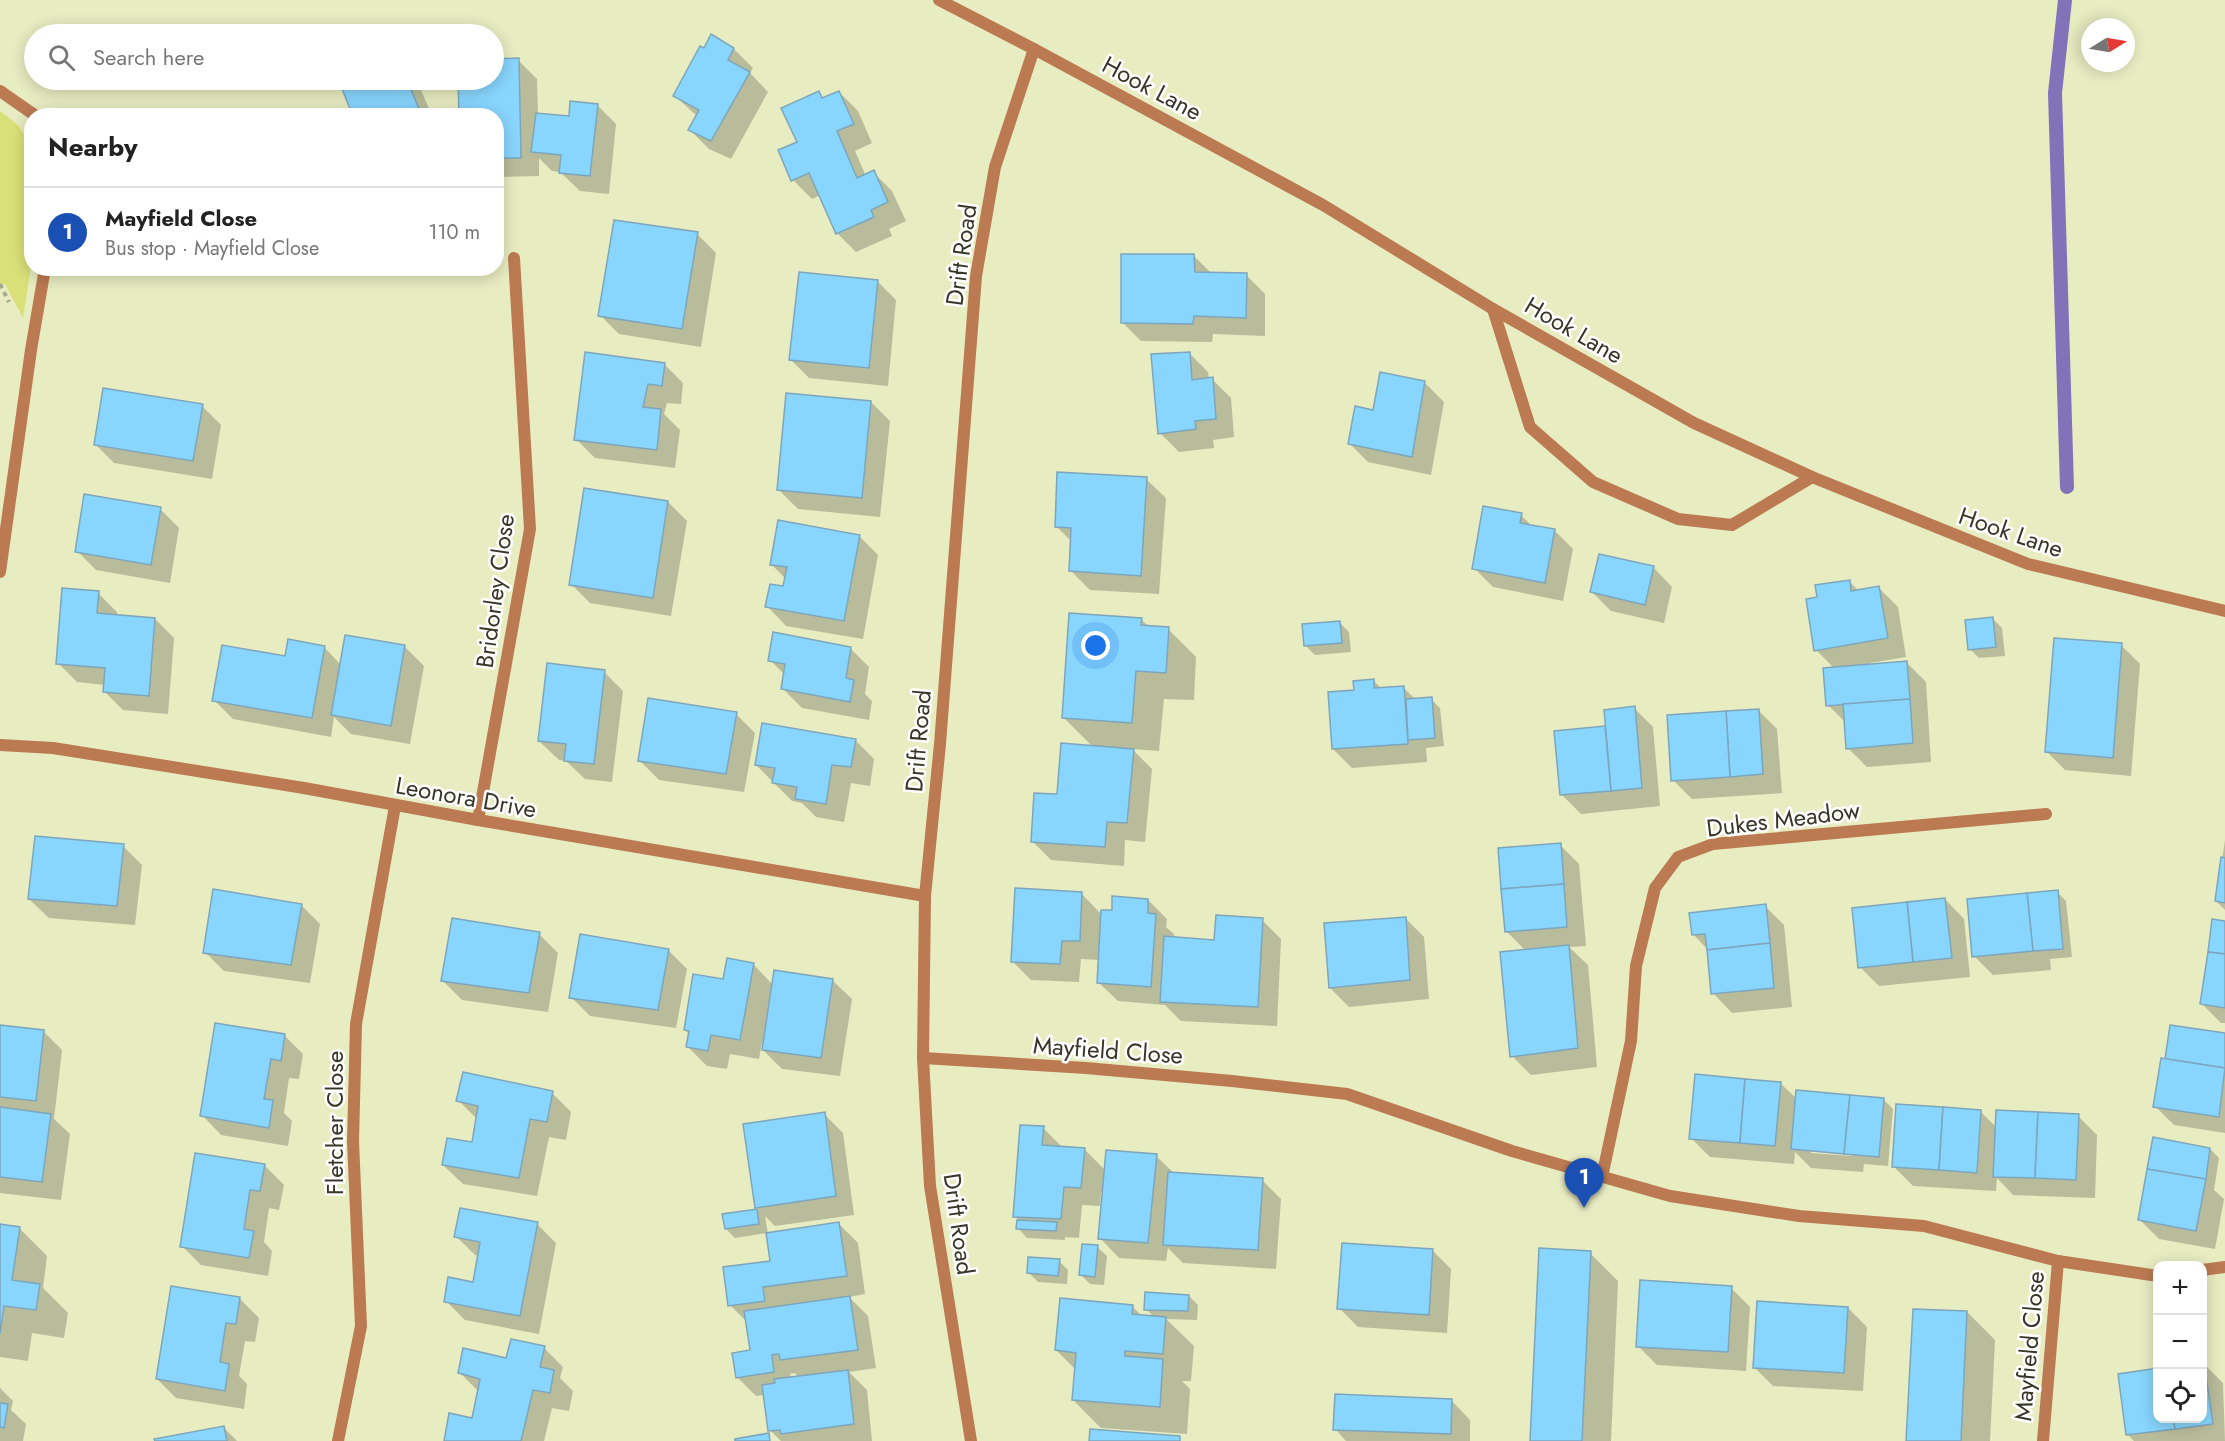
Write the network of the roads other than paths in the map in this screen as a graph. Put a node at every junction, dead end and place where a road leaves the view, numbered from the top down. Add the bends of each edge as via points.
1 (939, 0) edge
2 (1034, 49) junction
3 (0, 91) edge
4 (24, 108) edge
5 (514, 258) dead end
6 (44, 276) edge
7 (1493, 309) junction
8 (1812, 477) junction
9 (0, 572) edge
10 (2225, 611) edge
11 (0, 745) edge
12 (395, 806) junction
13 (2046, 813) dead end
14 (478, 820) junction
15 (925, 896) junction
16 (923, 1058) junction
17 (1602, 1178) junction
18 (2058, 1261) junction
19 (2225, 1268) edge
20 (2207, 1270) edge
21 (2153, 1275) edge
22 (338, 1441) edge
23 (971, 1441) edge
24 (2043, 1441) edge

1 - 2 street, Hook Lane
2 - 7 street, Hook Lane via 1323,205
2 - 15 street, Drift Road via 995,167 976,276
3 - 4 street
5 - 14 street, Bridorley Close via 530,529
6 - 9 street
7 - 8 street, Hook Lane via 1694,423
7 - 8 street via 1530,427 1593,482 1677,519 1732,525
8 - 10 street, Hook Lane via 2028,564
11 - 12 street, Leonora Drive via 53,748
12 - 14 street, Leonora Drive
12 - 22 street, Fletcher Close via 356,1024 353,1141 361,1326
13 - 17 street, Dukes Meadow via 1713,844 1678,857 1655,888 1636,966 1631,1041
14 - 15 street, Leonora Drive
15 - 16 street, Drift Road
16 - 17 street, Mayfield Close via 1097,1069 1347,1094
16 - 23 street, Drift Road via 930,1186
17 - 18 street, Mayfield Close via 1670,1196 1799,1216 1924,1226
18 - 21 street
18 - 24 street, Mayfield Close
19 - 20 street

